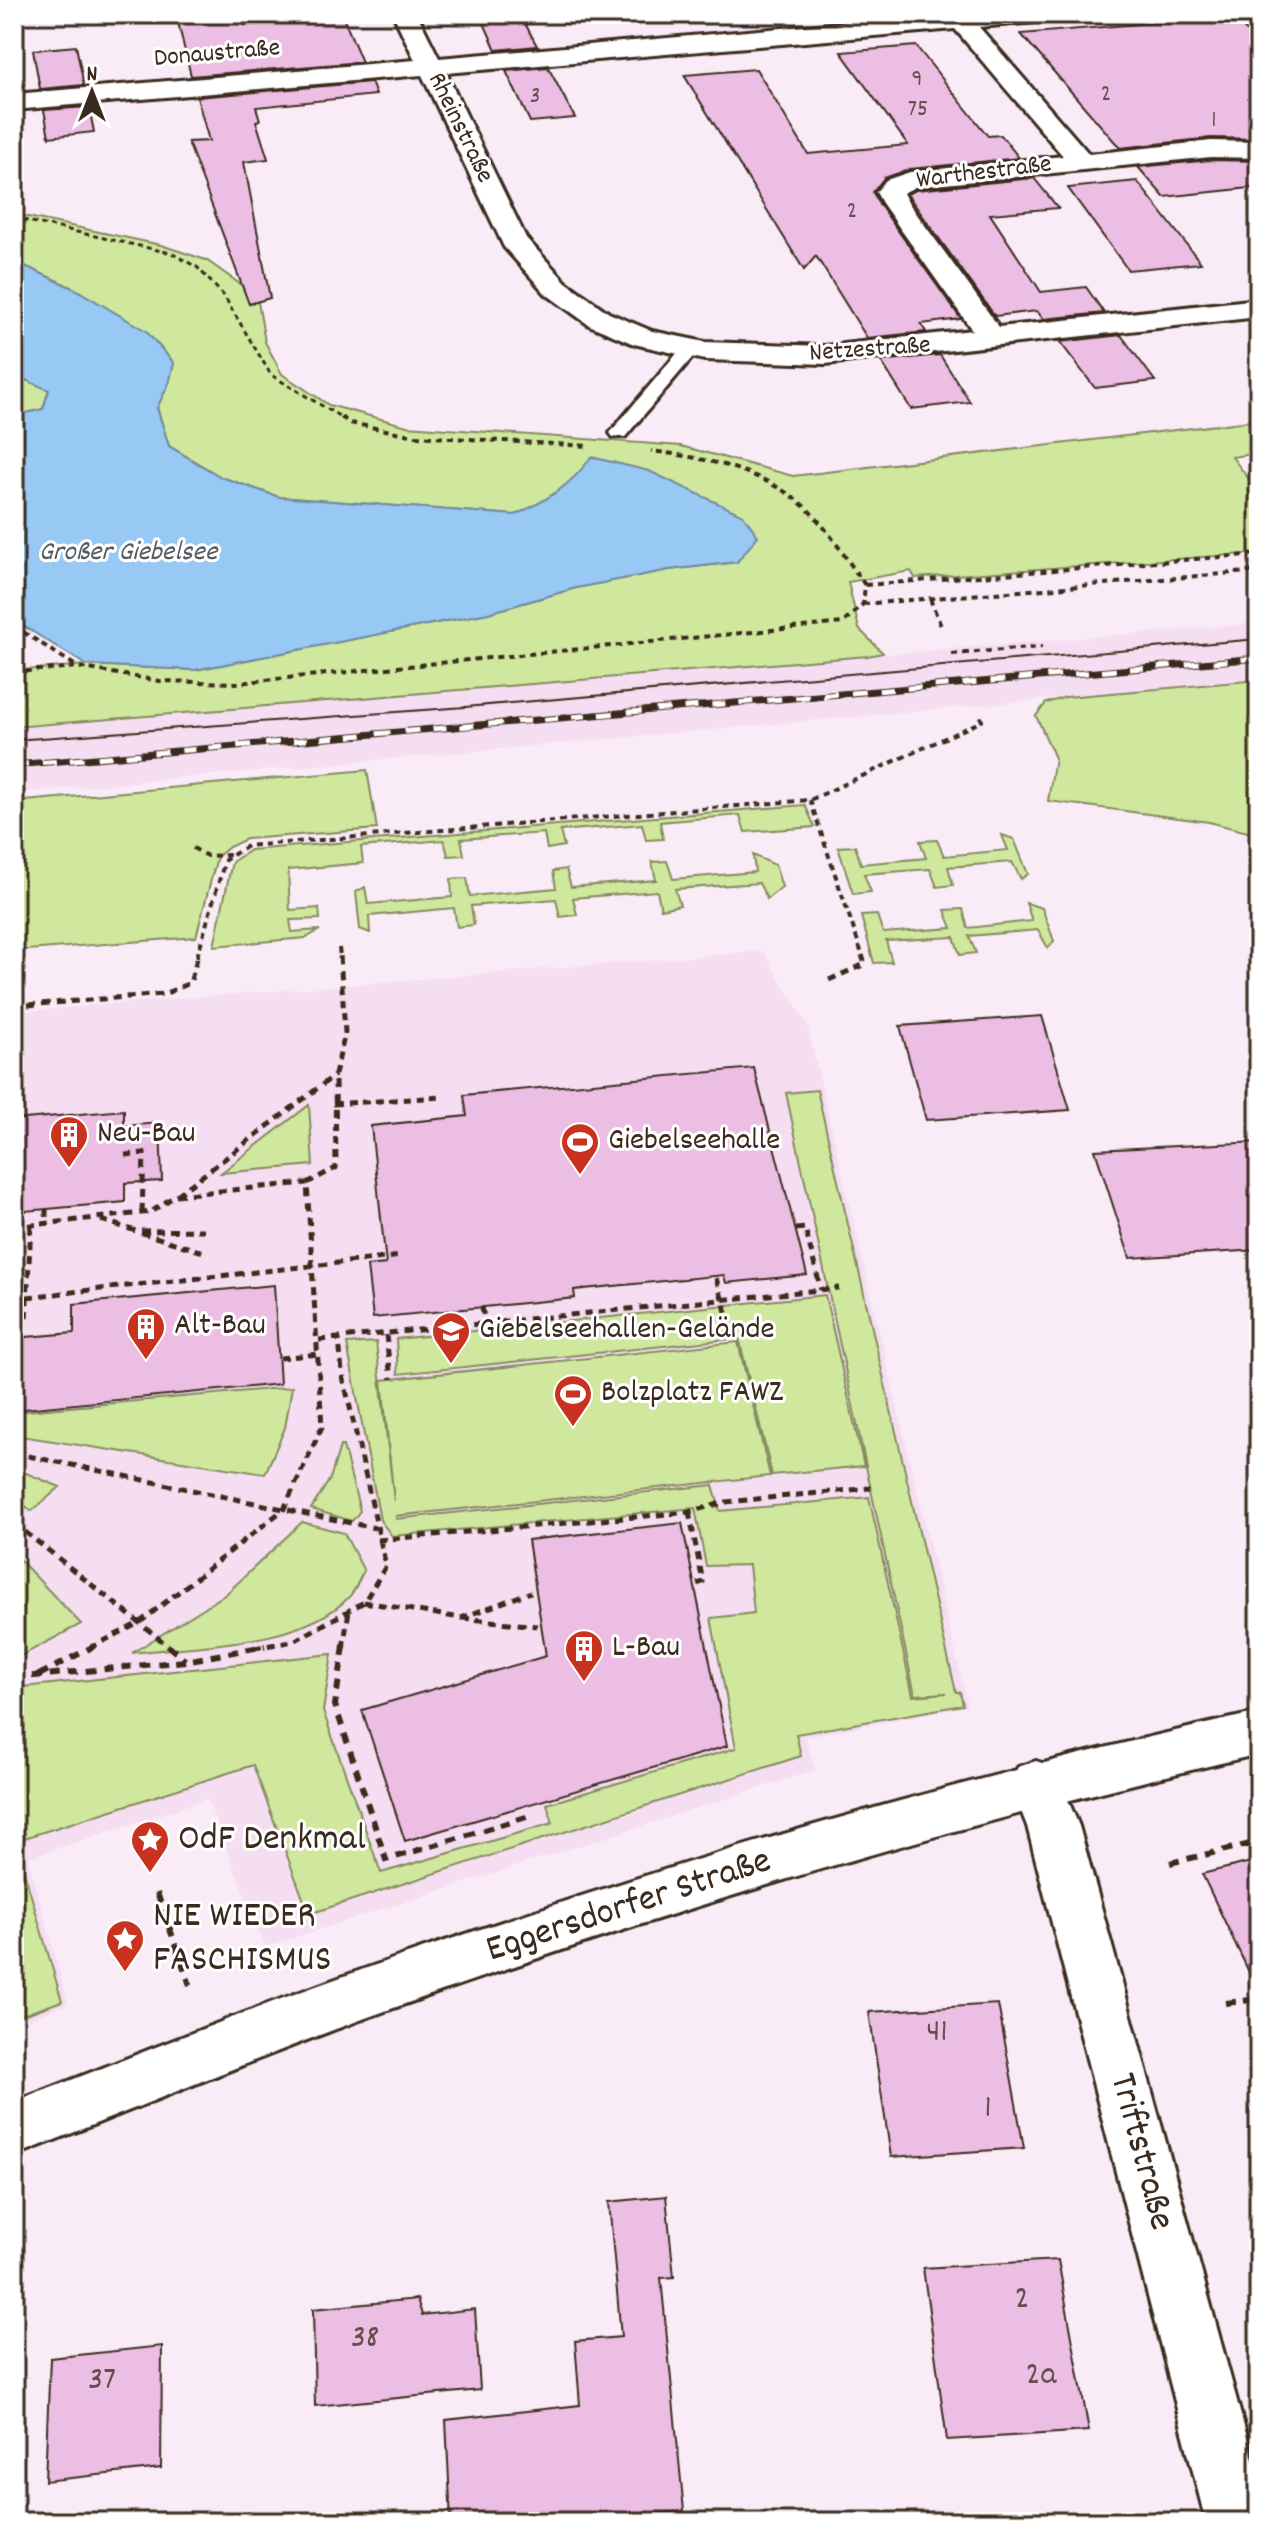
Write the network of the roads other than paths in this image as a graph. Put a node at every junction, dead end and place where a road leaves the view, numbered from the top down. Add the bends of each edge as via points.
1 (405, 14) edge
2 (1047, 14) edge
3 (959, 18) edge
4 (429, 65) junction
5 (14, 102) edge
6 (1259, 150) edge
7 (1082, 162) junction
8 (514, 241) joint
9 (1259, 308) edge
10 (992, 338) junction
11 (691, 348) junction
12 (619, 433) dead end
13 (1259, 1733) edge
14 (1036, 1783) junction
15 (14, 2129) edge
16 (1238, 2522) edge

1 - 4 street, Rheinstraße
2 - 3 street, Donaustraße
3 - 4 street, Donaustraße
3 - 7 street
4 - 5 street, Donaustraße
4 - 8 street, Rheinstraße
6 - 7 street, Warthestraße via 1211,149
7 - 10 street, Warthestraße via 910,180 889,192
8 - 11 street, Netzestraße via 556,288 599,319 644,338
9 - 10 street, Netzestraße
10 - 11 street, Netzestraße via 825,355
11 - 12 lane
13 - 14 street, Eggersdorfer Straße
14 - 15 street, Eggersdorfer Straße via 778,1859 390,1985
14 - 16 street, Triftstraße via 1053,1826

